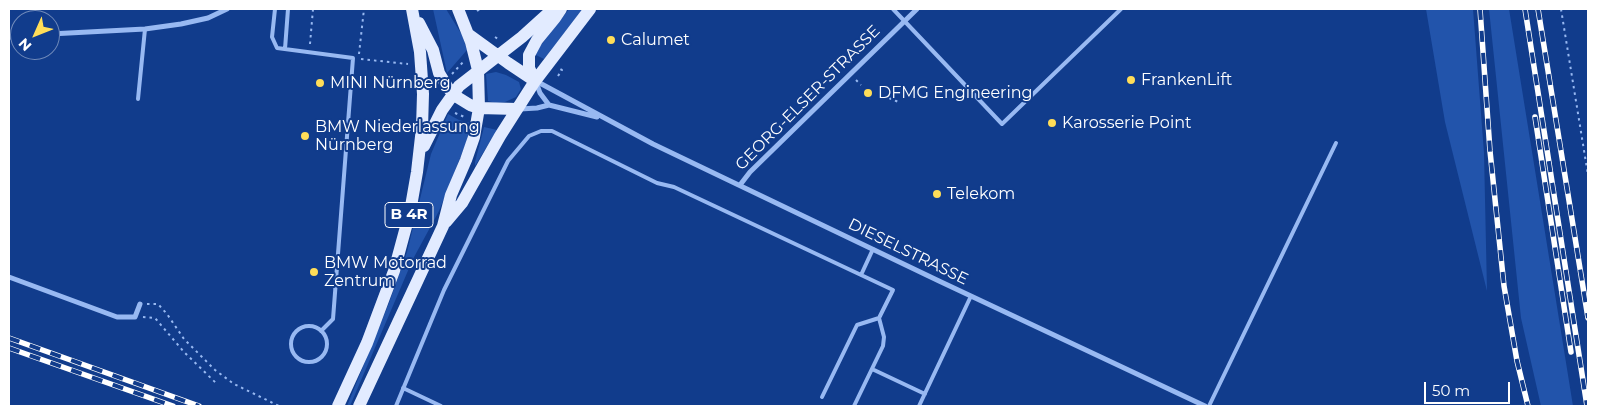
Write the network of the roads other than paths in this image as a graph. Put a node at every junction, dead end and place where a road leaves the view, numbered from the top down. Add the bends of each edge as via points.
1 (227, 9) edge
2 (275, 9) edge
3 (288, 9) edge
4 (458, 9) edge
5 (553, 9) edge
6 (560, 9) edge
7 (590, 9) edge
8 (893, 9) edge
9 (917, 9) edge
10 (1121, 9) edge
11 (412, 11) edge
12 (904, 20) junction
13 (145, 29) junction
14 (60, 33) edge
15 (468, 34) junction
16 (284, 49) junction
17 (498, 56) junction
18 (478, 70) junction
19 (535, 81) junction
20 (453, 94) junction
21 (138, 99) dead end
22 (548, 105) junction
23 (479, 108) junction
24 (517, 109) junction
25 (602, 118) junction
26 (1336, 143) dead end
27 (419, 160) junction
28 (740, 185) junction
29 (443, 226) junction
30 (873, 249) junction
31 (861, 275) junction
32 (9, 277) edge
33 (971, 296) junction
34 (140, 304) dead end
35 (879, 318) junction
36 (321, 331) junction
37 (872, 369) junction
38 (403, 388) junction
39 (925, 394) junction
40 (822, 397) dead end
41 (338, 406) edge
42 (360, 406) edge
43 (396, 406) edge
44 (441, 406) edge
45 (854, 406) edge
46 (919, 406) edge
47 (1207, 406) edge

1 - 13 street via 208,18
2 - 16 lane via 272,37 277,48
3 - 16 lane
4 - 15 main road, B 4R
5 - 17 main road
6 - 19 main road via 529,56 529,68
7 - 19 main road
8 - 12 lane
9 - 12 street, GEORG-ELSER-STRASSE
10 - 12 lane via 1002,124
11 - 20 main road via 433,50 439,73
11 - 27 main road, B 4R via 420,52 423,94
12 - 28 street, GEORG-ELSER-STRASSE
13 - 14 street
13 - 21 lane
15 - 17 main road
15 - 18 main road, B 4R
16 - 36 lane via 353,58 333,319
17 - 18 main road
17 - 19 main road
18 - 20 main road
18 - 23 main road, B 4R
19 - 22 street
19 - 24 main road
19 - 25 street, DIESELSTRASSE
20 - 23 main road
20 - 27 main road via 435,122
22 - 24 street, DIESELSTRASSE
22 - 25 street, DIESELSTRASSE
23 - 24 main road
23 - 29 main road, B 4R via 472,142 451,195
24 - 29 main road via 462,203
25 - 28 street, DIESELSTRASSE
26 - 47 lane
27 - 41 main road, B 4R via 410,212 394,271
28 - 30 street, DIESELSTRASSE
29 - 42 main road, B 4R
30 - 31 lane
30 - 33 street, DIESELSTRASSE
31 - 35 lane via 892,290
31 - 38 lane via 674,186 657,183 552,131 541,131 529,136 508,161 444,290
32 - 34 street via 117,317 135,317
33 - 39 lane
33 - 47 street, DIESELSTRASSE
35 - 37 lane via 883,346
35 - 40 lane via 857,325
36 - 36 lane via 326,342 320,358 309,362 298,358 291,348 295,332 305,326
37 - 39 lane
37 - 45 lane
38 - 43 lane
38 - 44 lane
39 - 46 lane

